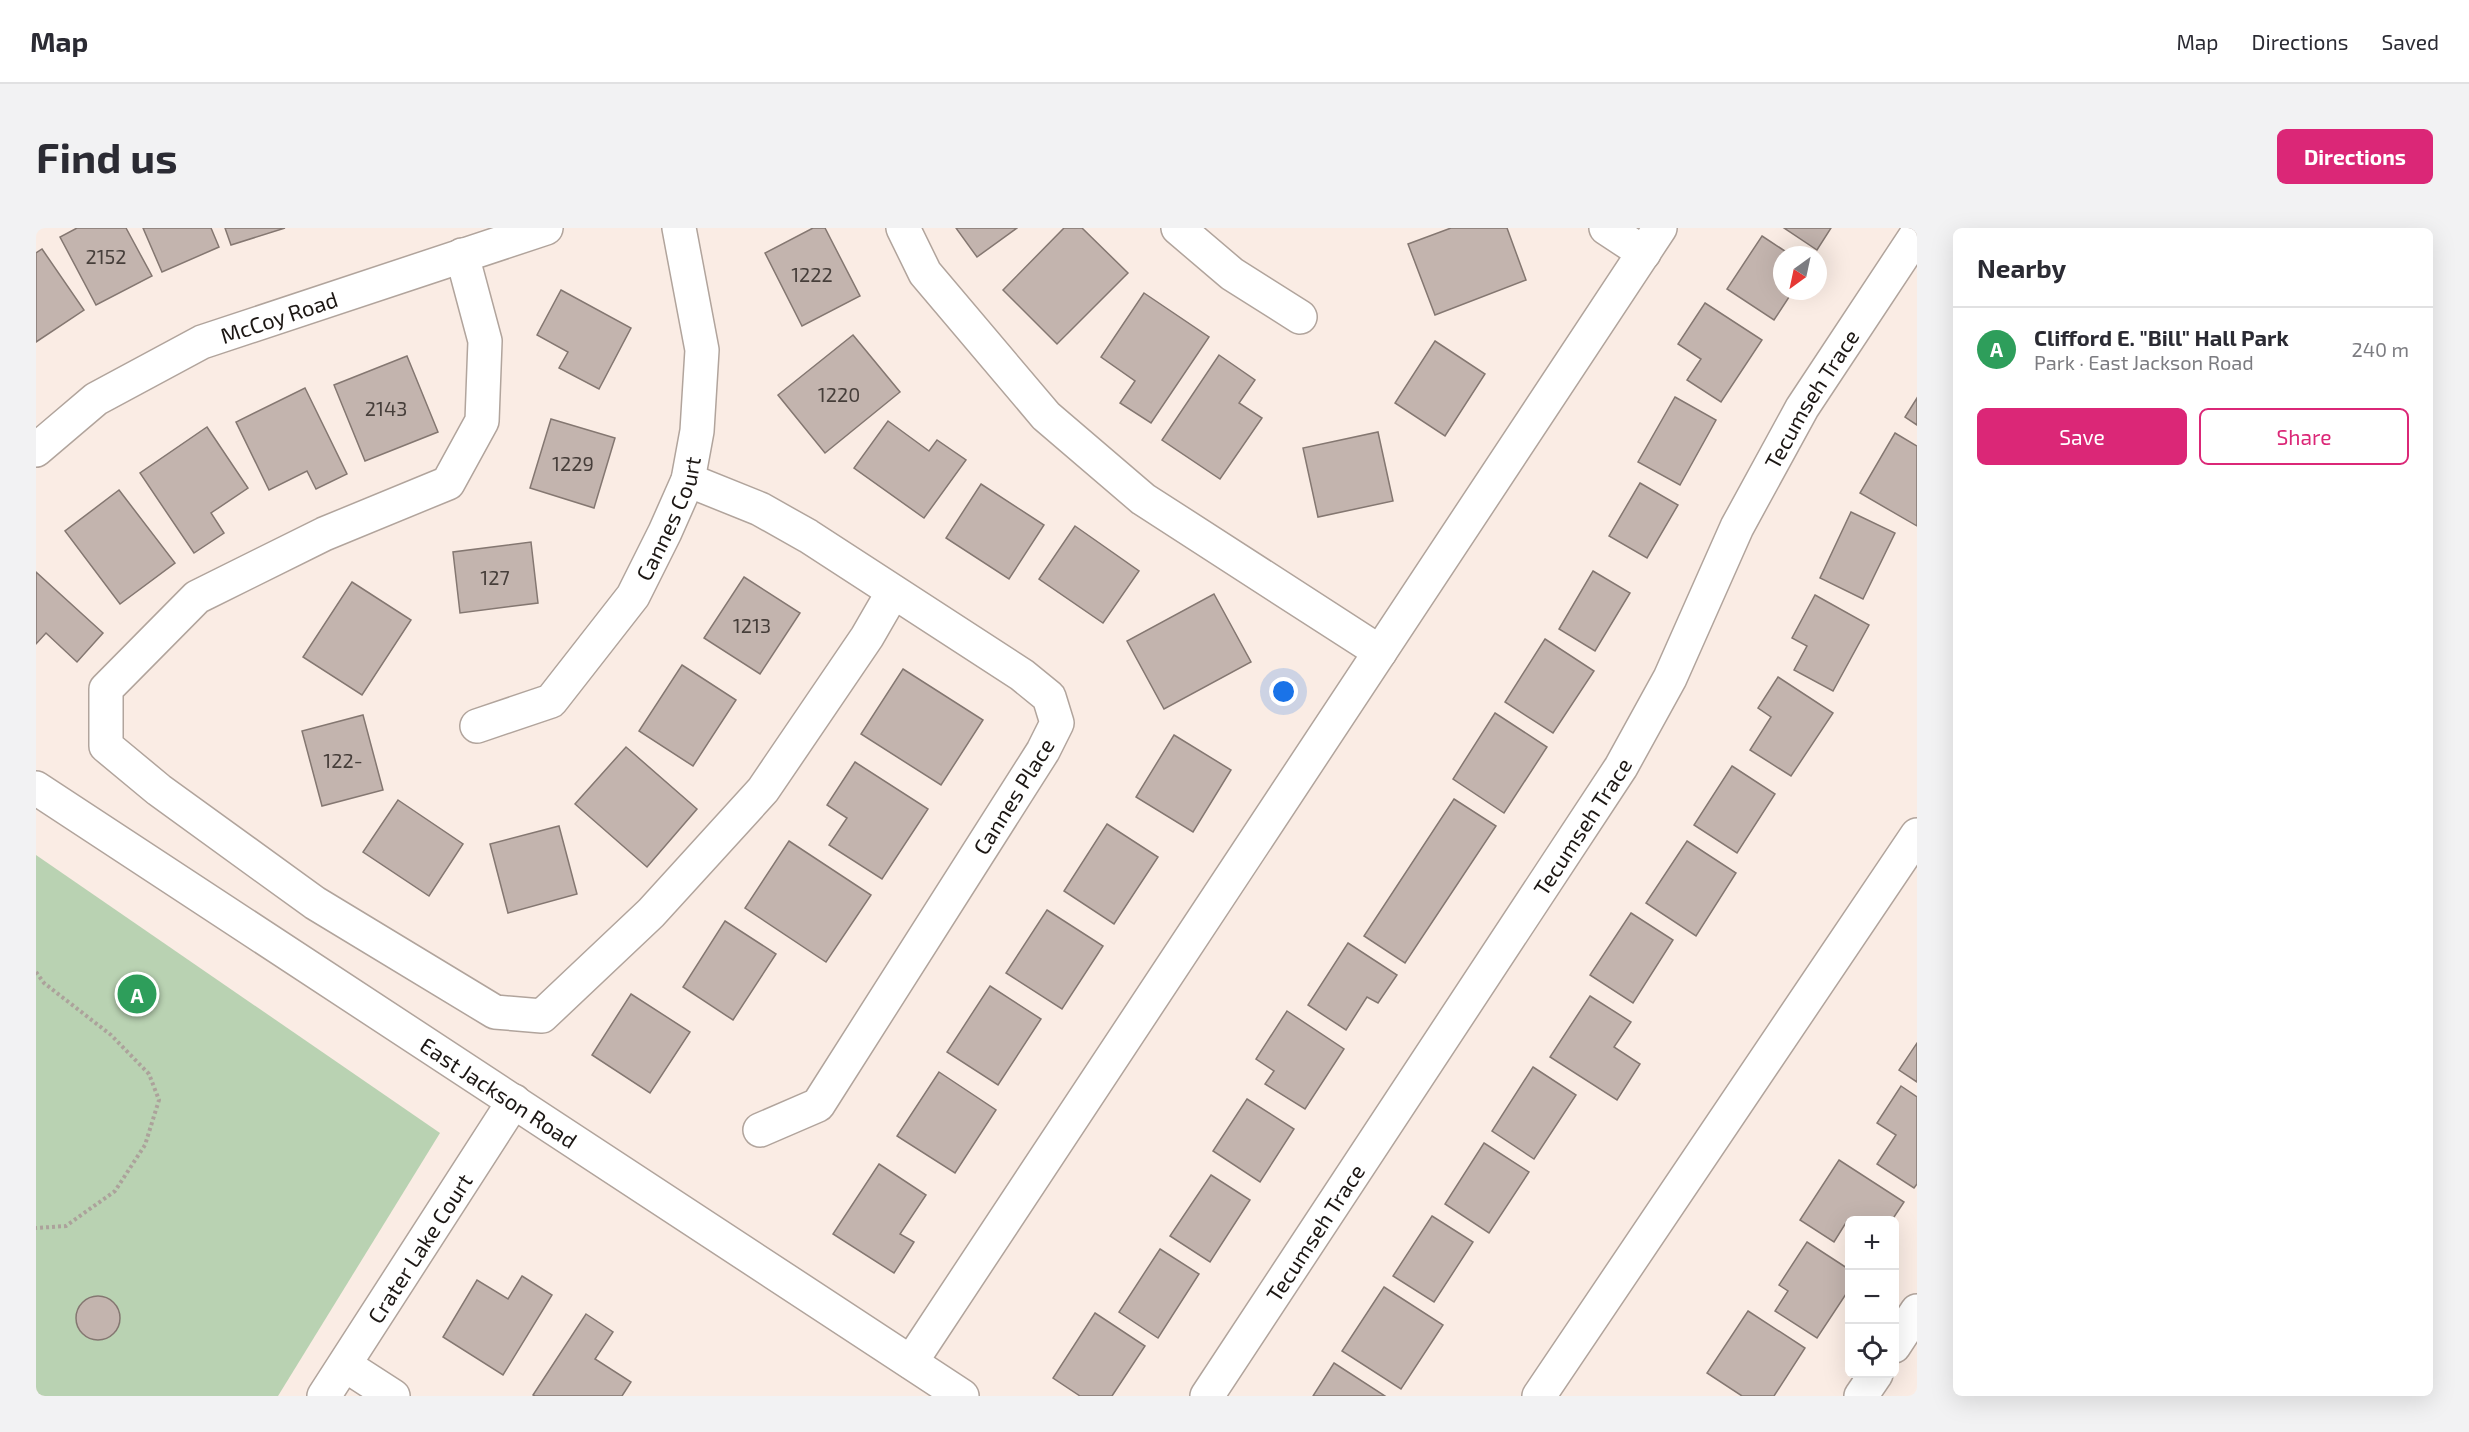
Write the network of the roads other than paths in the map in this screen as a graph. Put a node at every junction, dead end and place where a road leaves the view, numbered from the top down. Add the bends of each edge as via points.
1 (546, 228) edge
2 (679, 228) edge
3 (903, 228) edge
4 (1178, 228) edge
5 (1606, 228) edge
6 (1917, 234) edge
7 (1652, 241) edge
8 (462, 255) junction
9 (1300, 317) dead end
10 (36, 450) edge
11 (688, 480) junction
12 (893, 592) junction
13 (1380, 651) junction
14 (477, 726) dead end
15 (36, 788) edge
16 (1917, 835) edge
17 (514, 1101) junction
18 (760, 1130) dead end
19 (1917, 1311) edge
20 (1899, 1338) edge
21 (911, 1362) junction
22 (345, 1365) junction
23 (1873, 1378) edge
24 (324, 1396) edge
25 (393, 1396) edge
26 (962, 1396) edge
27 (1207, 1396) edge
28 (1539, 1396) edge
29 (1862, 1396) edge

1 - 8 street, McCoy Road
2 - 11 street, Cannes Court via 702,350 698,431
3 - 13 street via 925,273 1046,416 1143,499
4 - 9 street via 1232,274
5 - 7 street
6 - 27 street, Tecumseh Trace via 1802,408 1737,527 1670,678 1621,767
7 - 13 street
8 - 10 street, McCoy Road via 202,342 96,399
8 - 12 street via 485,341 482,422 447,483 324,534 197,597 106,689 106,746 159,790 315,903 495,1012 542,1016 651,913 763,790
11 - 12 street, Cannes Place via 760,509
11 - 14 street, Cannes Court via 633,596 551,701
12 - 18 street, Cannes Place via 1022,675 1049,697 1057,723 818,1105
13 - 21 street
15 - 17 street, East Jackson Road
16 - 28 street
17 - 21 street, East Jackson Road
17 - 22 street, Crater Lake Court
19 - 20 street
21 - 26 street, East Jackson Road
22 - 24 street, Crater Lake Court
22 - 25 street
23 - 29 street

